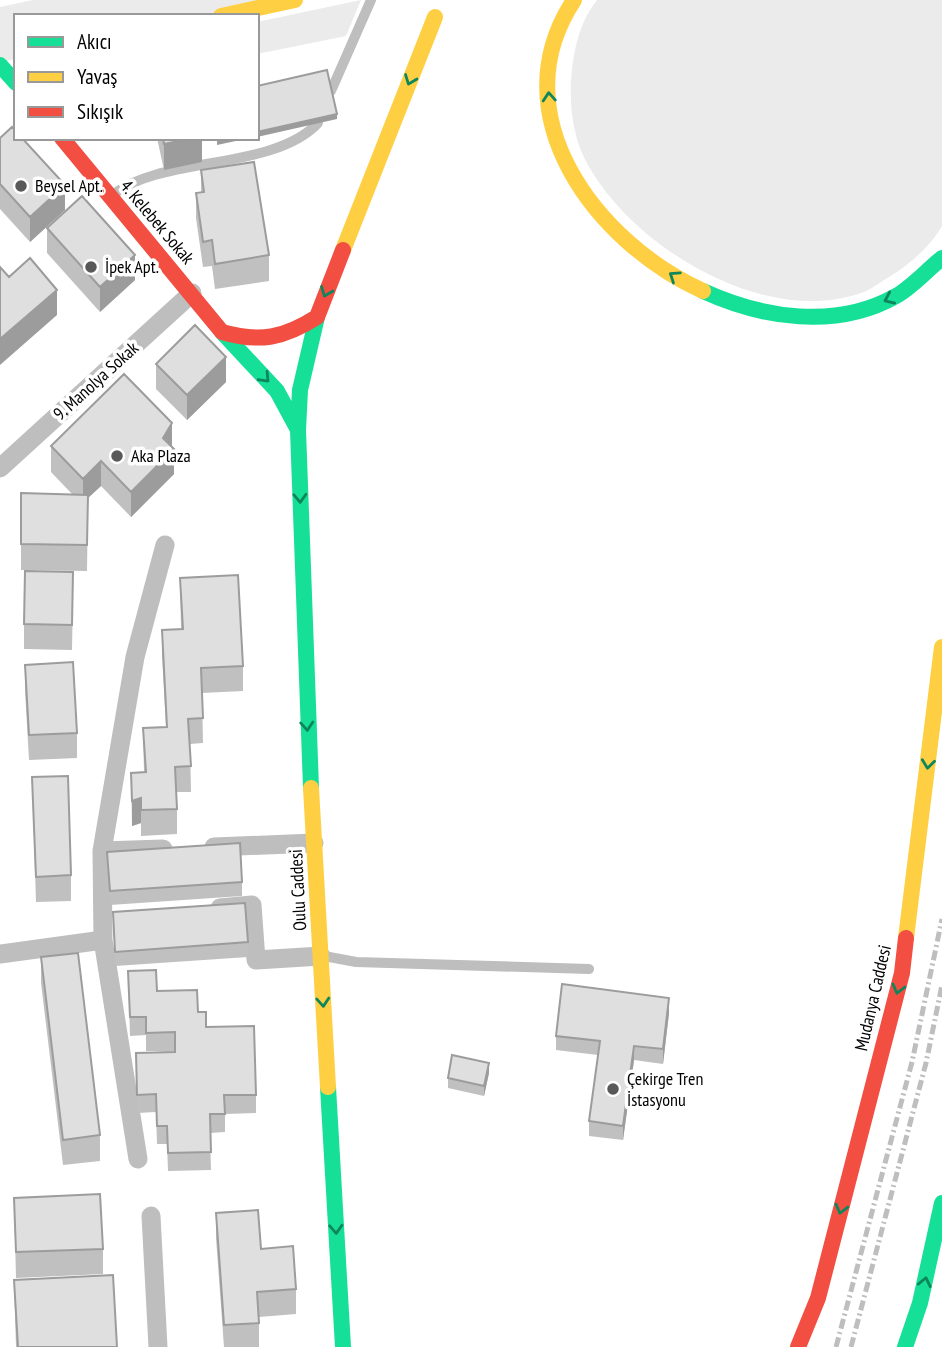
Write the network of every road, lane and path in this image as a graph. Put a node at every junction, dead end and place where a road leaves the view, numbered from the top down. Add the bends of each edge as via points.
1 (295, 0) edge
2 (371, 0) edge
3 (575, 0) edge
4 (229, 14) edge
5 (435, 17) dead end
6 (0, 63) edge
7 (14, 80) edge
8 (331, 91) edge
9 (318, 123) edge
10 (64, 140) edge
11 (111, 197) junction
12 (942, 258) edge
13 (191, 293) junction
14 (317, 317) junction
15 (222, 331) junction
16 (298, 430) junction
17 (0, 468) edge
18 (165, 545) dead end
19 (942, 648) edge
20 (314, 843) junction
21 (102, 851) junction
22 (198, 909) edge
23 (103, 940) junction
24 (0, 954) edge
25 (321, 956) junction
26 (589, 969) dead end
27 (138, 1158) dead end
28 (942, 1203) edge
29 (151, 1216) dead end
30 (158, 1347) edge
31 (343, 1347) edge
32 (799, 1347) edge
33 (905, 1347) edge

1 - 4 main road
2 - 8 lane
12 -> 3 main road via 899,294 854,314 822,319 779,318 736,307 679,280 628,243 589,200 560,156 548,84 552,48
5 -> 14 main road, Oulu Caddesi
6 - 7 main road
9 - 11 lane via 295,141 130,182
10 - 11 main road, 4. Kelebek Sokak
11 - 13 main road, 4. Kelebek Sokak
13 - 15 main road, 4. Kelebek Sokak
13 - 17 street, 9. Manolya Sokak
14 - 15 main road via 287,337 268,341 246,340
14 - 16 main road, Oulu Caddesi via 300,390
15 -> 16 main road, 4. Kelebek Sokak via 277,391
16 -> 20 main road, Oulu Caddesi
18 - 21 street via 135,657
19 -> 32 main road, Mudanya Caddesi via 902,972 818,1298
20 - 21 street
20 - 25 main road, Oulu Caddesi
21 - 23 street via 110,915
22 - 25 street via 252,905 256,960
23 - 24 street
23 - 27 street
25 - 26 lane via 356,962
25 -> 31 main road, Oulu Caddesi
33 -> 28 main road via 920,1303
29 - 30 street

